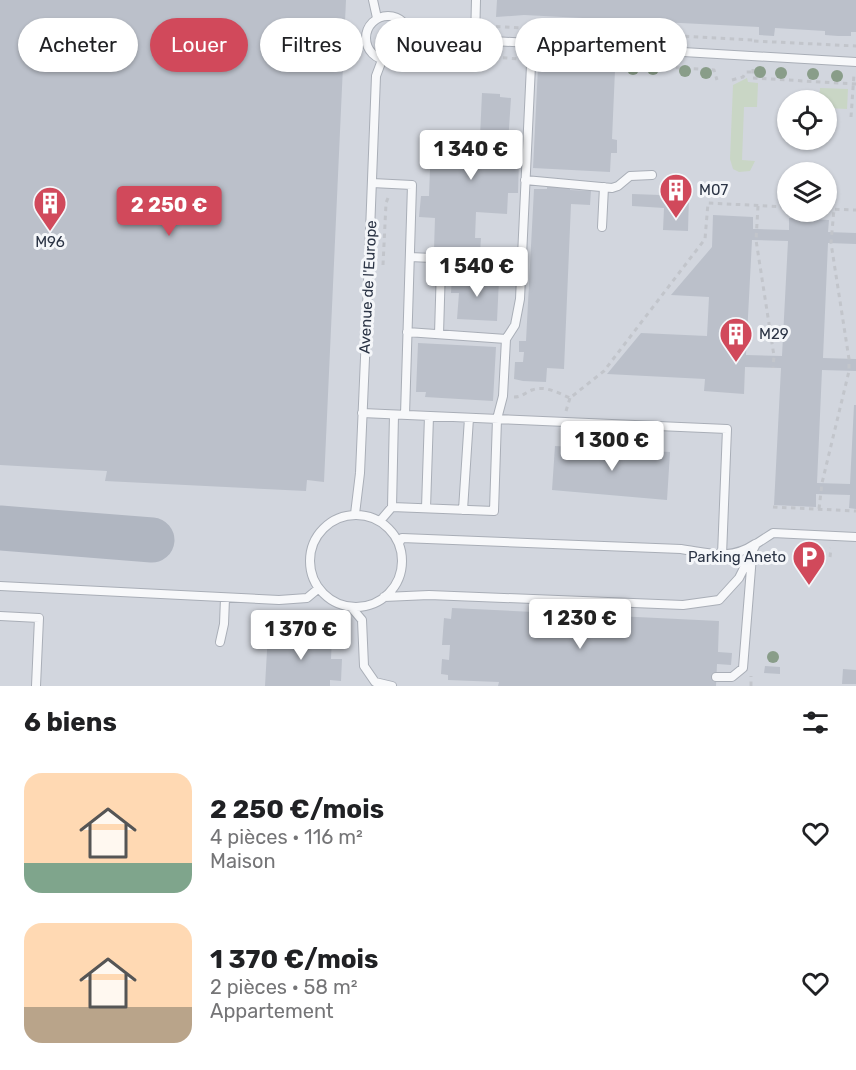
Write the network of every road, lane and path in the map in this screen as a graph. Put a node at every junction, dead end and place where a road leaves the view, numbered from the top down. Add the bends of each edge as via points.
1 (373, 0) edge
2 (476, 0) edge
3 (377, 18) joint
4 (397, 18) edge
5 (476, 18) edge
6 (375, 20) edge
7 (503, 27) edge
8 (856, 46) edge
9 (687, 53) edge
10 (375, 55) edge
11 (856, 62) edge
12 (687, 68) edge
13 (378, 72) edge
14 (530, 72) edge
15 (854, 74) dead end
16 (717, 80) dead end
17 (732, 80) dead end
18 (855, 84) edge
19 (851, 117) dead end
20 (652, 175) dead end
21 (525, 180) junction
22 (372, 183) junction
23 (604, 187) junction
24 (758, 206) junction
25 (777, 207) edge
26 (837, 209) edge
27 (856, 210) edge
28 (833, 222) edge
29 (602, 227) dead end
30 (410, 257) junction
31 (407, 332) junction
32 (439, 334) junction
33 (506, 339) junction
34 (773, 368) dead end
35 (503, 396) junction
36 (362, 413) junction
37 (394, 415) junction
38 (405, 415) junction
39 (429, 416) junction
40 (468, 418) junction
41 (497, 418) junction
42 (392, 507) junction
43 (773, 507) dead end
44 (426, 508) junction
45 (819, 509) junction
46 (463, 510) junction
47 (856, 511) edge
48 (356, 514) junction
49 (380, 521) junction
50 (856, 537) edge
51 (399, 543) junction
52 (754, 547) junction
53 (722, 555) junction
54 (0, 586) edge
55 (319, 588) junction
56 (384, 597) junction
57 (225, 598) junction
58 (351, 606) junction
59 (0, 616) edge
60 (220, 642) dead end
61 (716, 677) dead end
62 (36, 686) edge
63 (392, 686) edge

1 - 3 lane
2 - 5 lane
3 - 4 lane
6 - 10 lane via 366,39
7 - 8 path
9 - 11 lane
12 - 16 path via 714,70
13 - 22 lane, Avenue de l'Europe
14 - 21 lane
15 - 18 path
17 - 18 path via 753,70 753,78
18 - 19 path
20 - 23 lane via 630,176 615,187
21 - 23 lane
21 - 33 lane via 520,298 515,325
22 - 30 lane via 412,185
22 - 36 lane, Avenue de l'Europe
23 - 29 lane
24 - 25 path
24 - 34 path via 756,240
24 - 35 path via 708,203 705,239 604,370 570,398 541,388 520,397
26 - 27 path
28 - 45 path via 831,243 849,371
30 - 31 lane
30 - 32 lane via 439,260
31 - 32 lane
31 - 38 lane
32 - 33 lane
33 - 35 lane
35 - 41 lane
36 - 37 lane
36 - 48 lane, Avenue de l'Europe
37 - 38 lane
37 - 42 lane
38 - 39 lane
39 - 40 lane
39 - 44 lane
40 - 41 lane
40 - 46 lane
41 - 46 lane via 494,511
41 - 53 lane via 727,429
42 - 44 lane
42 - 49 lane
43 - 45 path
44 - 46 lane
45 - 47 path
48 - 49 lane
48 - 55 lane via 331,522 312,545 310,566
49 - 51 lane
50 - 52 lane via 773,533
51 - 53 lane via 402,538 681,549
51 - 56 lane via 400,573
52 - 53 lane via 735,555
52 - 56 lane via 739,578 719,600 683,604 429,595
52 - 61 lane via 743,668 732,677
54 - 57 lane
55 - 57 lane via 307,598
55 - 58 lane via 333,601
56 - 58 lane via 368,605
57 - 60 lane
58 - 63 lane via 362,620 364,666 375,682
59 - 62 lane via 39,618

